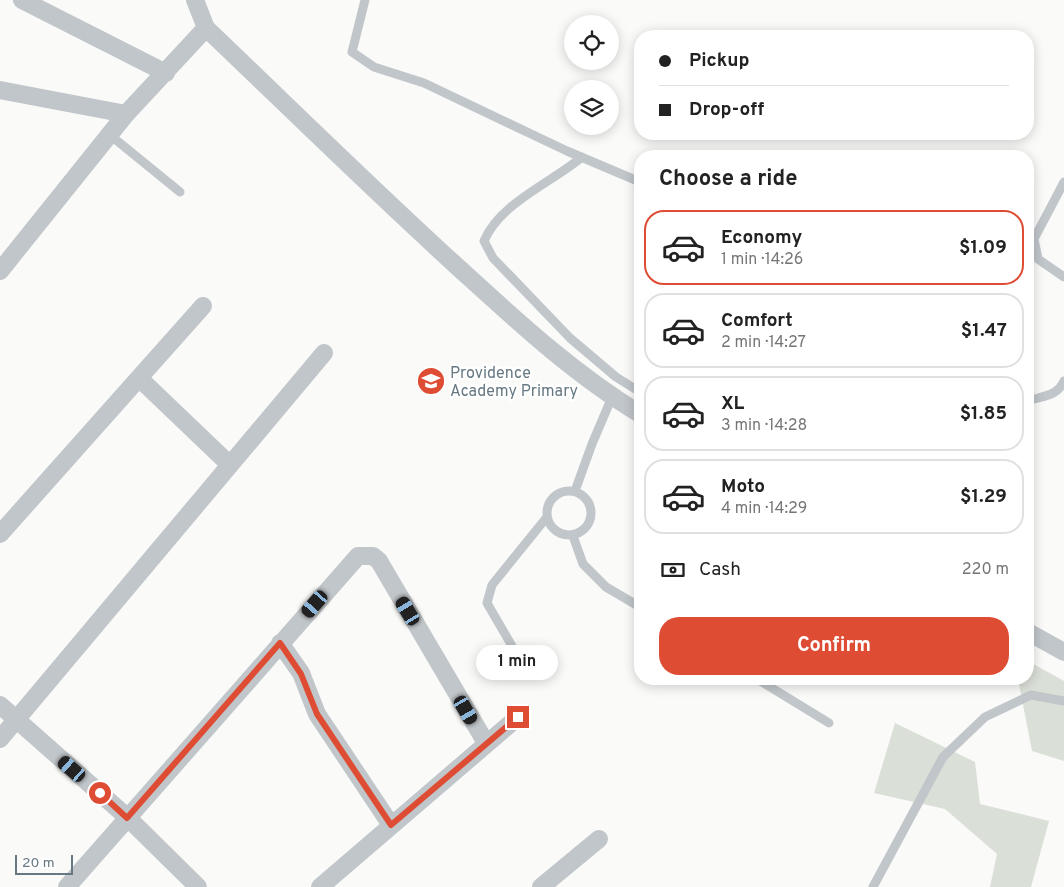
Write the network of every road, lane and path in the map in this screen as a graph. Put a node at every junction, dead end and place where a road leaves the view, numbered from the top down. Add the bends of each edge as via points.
1 (22, 0) edge
2 (195, 0) edge
3 (365, 0) edge
4 (206, 28) junction
5 (166, 73) junction
6 (0, 90) edge
7 (126, 114) junction
8 (110, 135) junction
9 (582, 157) junction
10 (634, 179) edge
11 (1064, 182) edge
12 (180, 192) dead end
13 (0, 271) edge
14 (1064, 277) edge
15 (203, 306) dead end
16 (324, 353) dead end
17 (139, 378) junction
18 (1064, 381) edge
19 (634, 388) edge
20 (612, 397) junction
21 (1034, 400) edge
22 (634, 410) edge
23 (230, 465) junction
24 (575, 491) junction
25 (547, 517) junction
26 (0, 534) edge
27 (573, 536) junction
28 (634, 603) edge
29 (1034, 635) edge
30 (280, 643) junction
31 (1064, 652) edge
32 (516, 653) dead end
33 (767, 685) edge
34 (1064, 702) edge
35 (0, 705) edge
36 (518, 717) dead end
37 (17, 720) junction
38 (829, 723) dead end
39 (0, 739) edge
40 (486, 743) junction
41 (127, 818) junction
42 (391, 825) junction
43 (599, 839) dead end
44 (67, 887) edge
45 (198, 887) edge
46 (320, 887) edge
47 (542, 887) edge
48 (873, 887) edge

1 - 5 street
2 - 4 street
3 - 9 lane via 352,52 374,67 424,84
4 - 5 street
4 - 20 street via 404,219 584,378
5 - 7 street
6 - 7 street
7 - 8 street
8 - 12 lane
8 - 13 street
9 - 10 lane
9 - 19 lane via 504,211 484,241 493,258 570,338
11 - 14 lane via 1034,240 1038,259
15 - 17 street
16 - 23 street
17 - 23 street
17 - 26 street
18 - 21 lane via 1052,395
20 - 22 street
20 - 24 lane
23 - 37 street
24 - 25 lane via 558,494 551,500
24 - 27 lane via 589,501 592,510 588,526
25 - 27 lane via 556,532
25 - 32 lane via 488,593 487,603
27 - 28 lane via 583,564 606,587
29 - 31 street
30 - 40 street via 358,556 373,556 380,561
30 - 41 street
30 - 42 street via 301,674 317,714
33 - 38 lane
34 - 48 lane via 1031,695 985,717 943,757
35 - 37 street
36 - 40 street
37 - 39 street
37 - 41 street
40 - 42 street
41 - 44 street
41 - 45 street
42 - 46 street
43 - 47 street

